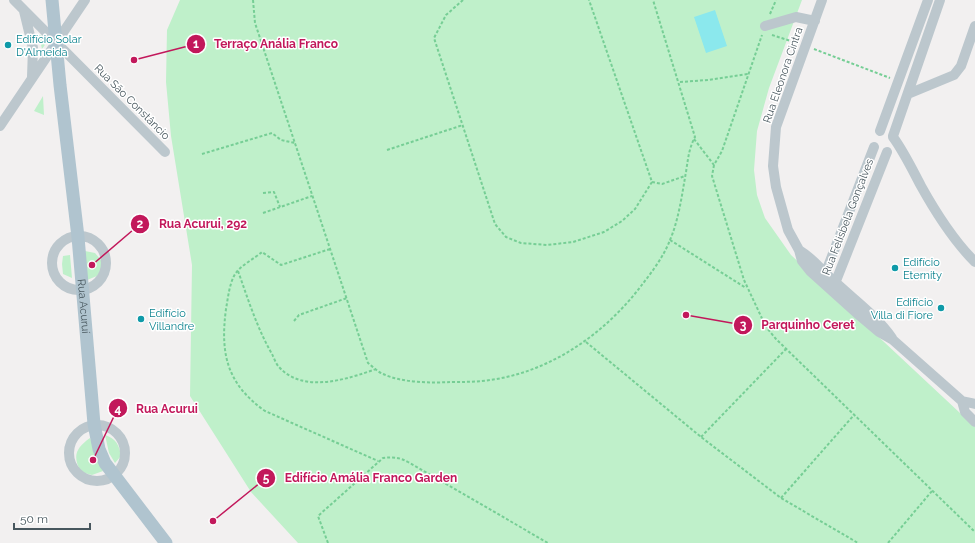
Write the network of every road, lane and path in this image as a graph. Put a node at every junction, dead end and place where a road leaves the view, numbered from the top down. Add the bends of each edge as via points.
1 (14, 0) edge
2 (52, 0) edge
3 (85, 0) edge
4 (253, 0) edge
5 (463, 0) edge
6 (589, 0) edge
7 (652, 0) edge
8 (776, 0) edge
9 (822, 0) edge
10 (928, 0) edge
11 (940, 0) edge
12 (23, 10) junction
13 (815, 21) junction
14 (975, 26) edge
15 (764, 29) junction
16 (55, 43) junction
17 (805, 46) junction
18 (748, 74) junction
19 (32, 77) junction
20 (899, 81) junction
21 (679, 82) junction
22 (908, 94) junction
23 (463, 125) junction
24 (0, 126) edge
25 (880, 131) junction
26 (893, 137) junction
27 (694, 139) junction
28 (295, 143) junction
29 (874, 147) junction
30 (387, 150) dead end
31 (888, 151) junction
32 (165, 152) dead end
33 (904, 153) junction
34 (202, 154) dead end
35 (714, 165) junction
36 (685, 176) junction
37 (652, 182) junction
38 (263, 193) dead end
39 (312, 196) junction
40 (280, 207) junction
41 (263, 213) dead end
42 (78, 236) junction
43 (670, 240) junction
44 (330, 249) junction
45 (975, 262) edge
46 (238, 271) junction
47 (824, 278) junction
48 (834, 287) junction
49 (747, 289) junction
50 (82, 290) junction
51 (347, 298) junction
52 (294, 320) dead end
53 (586, 342) junction
54 (786, 349) junction
55 (376, 369) junction
56 (962, 401) junction
57 (975, 404) edge
58 (854, 414) junction
59 (975, 422) edge
60 (94, 424) junction
61 (701, 437) junction
62 (378, 461) junction
63 (114, 476) junction
64 (932, 491) junction
65 (781, 498) junction
66 (975, 532) edge
67 (166, 543) edge
68 (328, 543) edge
69 (548, 543) edge
70 (858, 543) edge
71 (888, 543) edge

1 - 12 street, Rua São Constâncio
2 - 16 main road, Rua Acuruí
3 - 16 street
4 - 28 path via 255,23
5 - 23 path via 446,15 434,38
6 - 37 path
7 - 21 path
8 - 15 path
9 - 13 street, Rua Eleonora Cintra
10 - 20 street
11 - 22 street
12 - 16 street, Rua São Constâncio
12 - 19 street via 34,48
13 - 15 street via 796,17
13 - 17 street, Rua Eleonora Cintra
14 - 22 street via 961,66 954,75
15 - 17 path
15 - 18 path
16 - 19 street
16 - 32 street, Rua São Constâncio
16 - 42 main road, Rua Acuruí
17 - 20 path
17 - 47 street, Rua Eleonora Cintra via 776,127 773,166 788,230 799,250 808,255
18 - 21 path
18 - 35 path via 722,151
19 - 24 street
20 - 25 street
21 - 27 path
22 - 26 street
23 - 30 path
23 - 37 path via 495,224 506,237 521,243 547,245 573,242 604,232 635,209
25 - 26 street via 885,131
25 - 29 street via 872,141
26 - 31 street via 894,142
26 - 33 street
27 - 35 path
27 - 36 path via 690,146
28 - 34 path via 281,140 272,133
28 - 39 path
29 - 31 street via 877,151
29 - 47 street, Rua Felisbela Gonçalves
31 - 33 street
31 - 48 street, Rua Felisbela Gonçalves
33 - 45 street via 942,220
35 - 49 path via 712,176
36 - 37 path via 662,184
36 - 43 path
38 - 40 path via 274,192
39 - 40 path
39 - 44 path
40 - 41 path
42 - 50 main road, Rua Acuruí
42 - 50 street via 95,242 102,248 106,261 104,274 98,282
42 - 50 street via 62,243 53,257 52,266 57,278 66,286
43 - 49 path
43 - 53 path via 629,302
44 - 46 path via 281,265 262,252
44 - 51 path
46 - 55 path via 257,323 279,368 294,378 311,382 333,381
46 - 62 path via 234,275 229,292 225,319 226,356 229,370 238,386 252,402 265,411
47 - 48 street, Rua Eleonora Cintra
48 - 56 street, Rua Eleonora Cintra via 879,332 894,340
49 - 54 path via 766,327
50 - 60 main road, Rua Acuruí
51 - 52 path via 299,315
51 - 55 path via 368,363
53 - 55 path via 525,371 483,381 434,383 402,379 382,374
53 - 61 path
54 - 58 path
54 - 61 path
56 - 57 street, Rua Eleonora Cintra
56 - 59 street, Rua Eleonora Cintra via 965,412
58 - 64 path
58 - 65 path
60 - 63 main road, Rua Acuruí via 105,462
60 - 63 street via 112,428 124,442 125,460
60 - 63 street via 84,427 74,436 68,449 68,459 78,475 87,480 96,482
61 - 65 path
62 - 68 path via 318,516
62 - 69 path via 383,458 399,458 408,462
63 - 67 main road, Rua Acuruí
64 - 66 path
64 - 71 path
65 - 70 path

